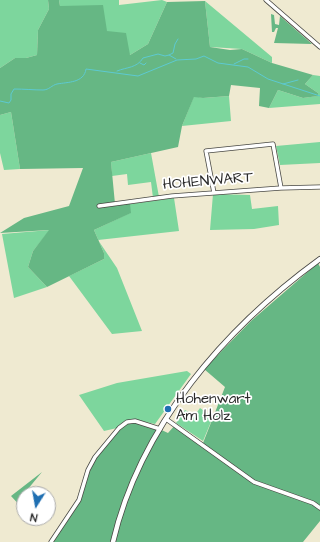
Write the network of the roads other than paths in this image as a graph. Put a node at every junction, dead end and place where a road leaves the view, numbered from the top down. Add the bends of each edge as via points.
1 (266, 0) edge
2 (320, 47) edge
3 (320, 187) edge
4 (281, 188) junction
5 (214, 193) junction
6 (99, 206) dead end
7 (320, 259) edge
8 (166, 419) junction
9 (160, 429) junction
10 (320, 508) edge
11 (51, 542) edge
12 (112, 542) edge

1 - 2 street
3 - 4 street, HOHENWART
4 - 5 street, HOHENWART
4 - 5 street via 273,144 206,151
5 - 6 street, HOHENWART
7 - 8 main road via 273,296 238,330 196,377
8 - 9 main road
8 - 10 street via 254,482 313,503
9 - 11 street via 135,421 119,428 95,457 88,470 79,500
9 - 12 main road via 131,485

